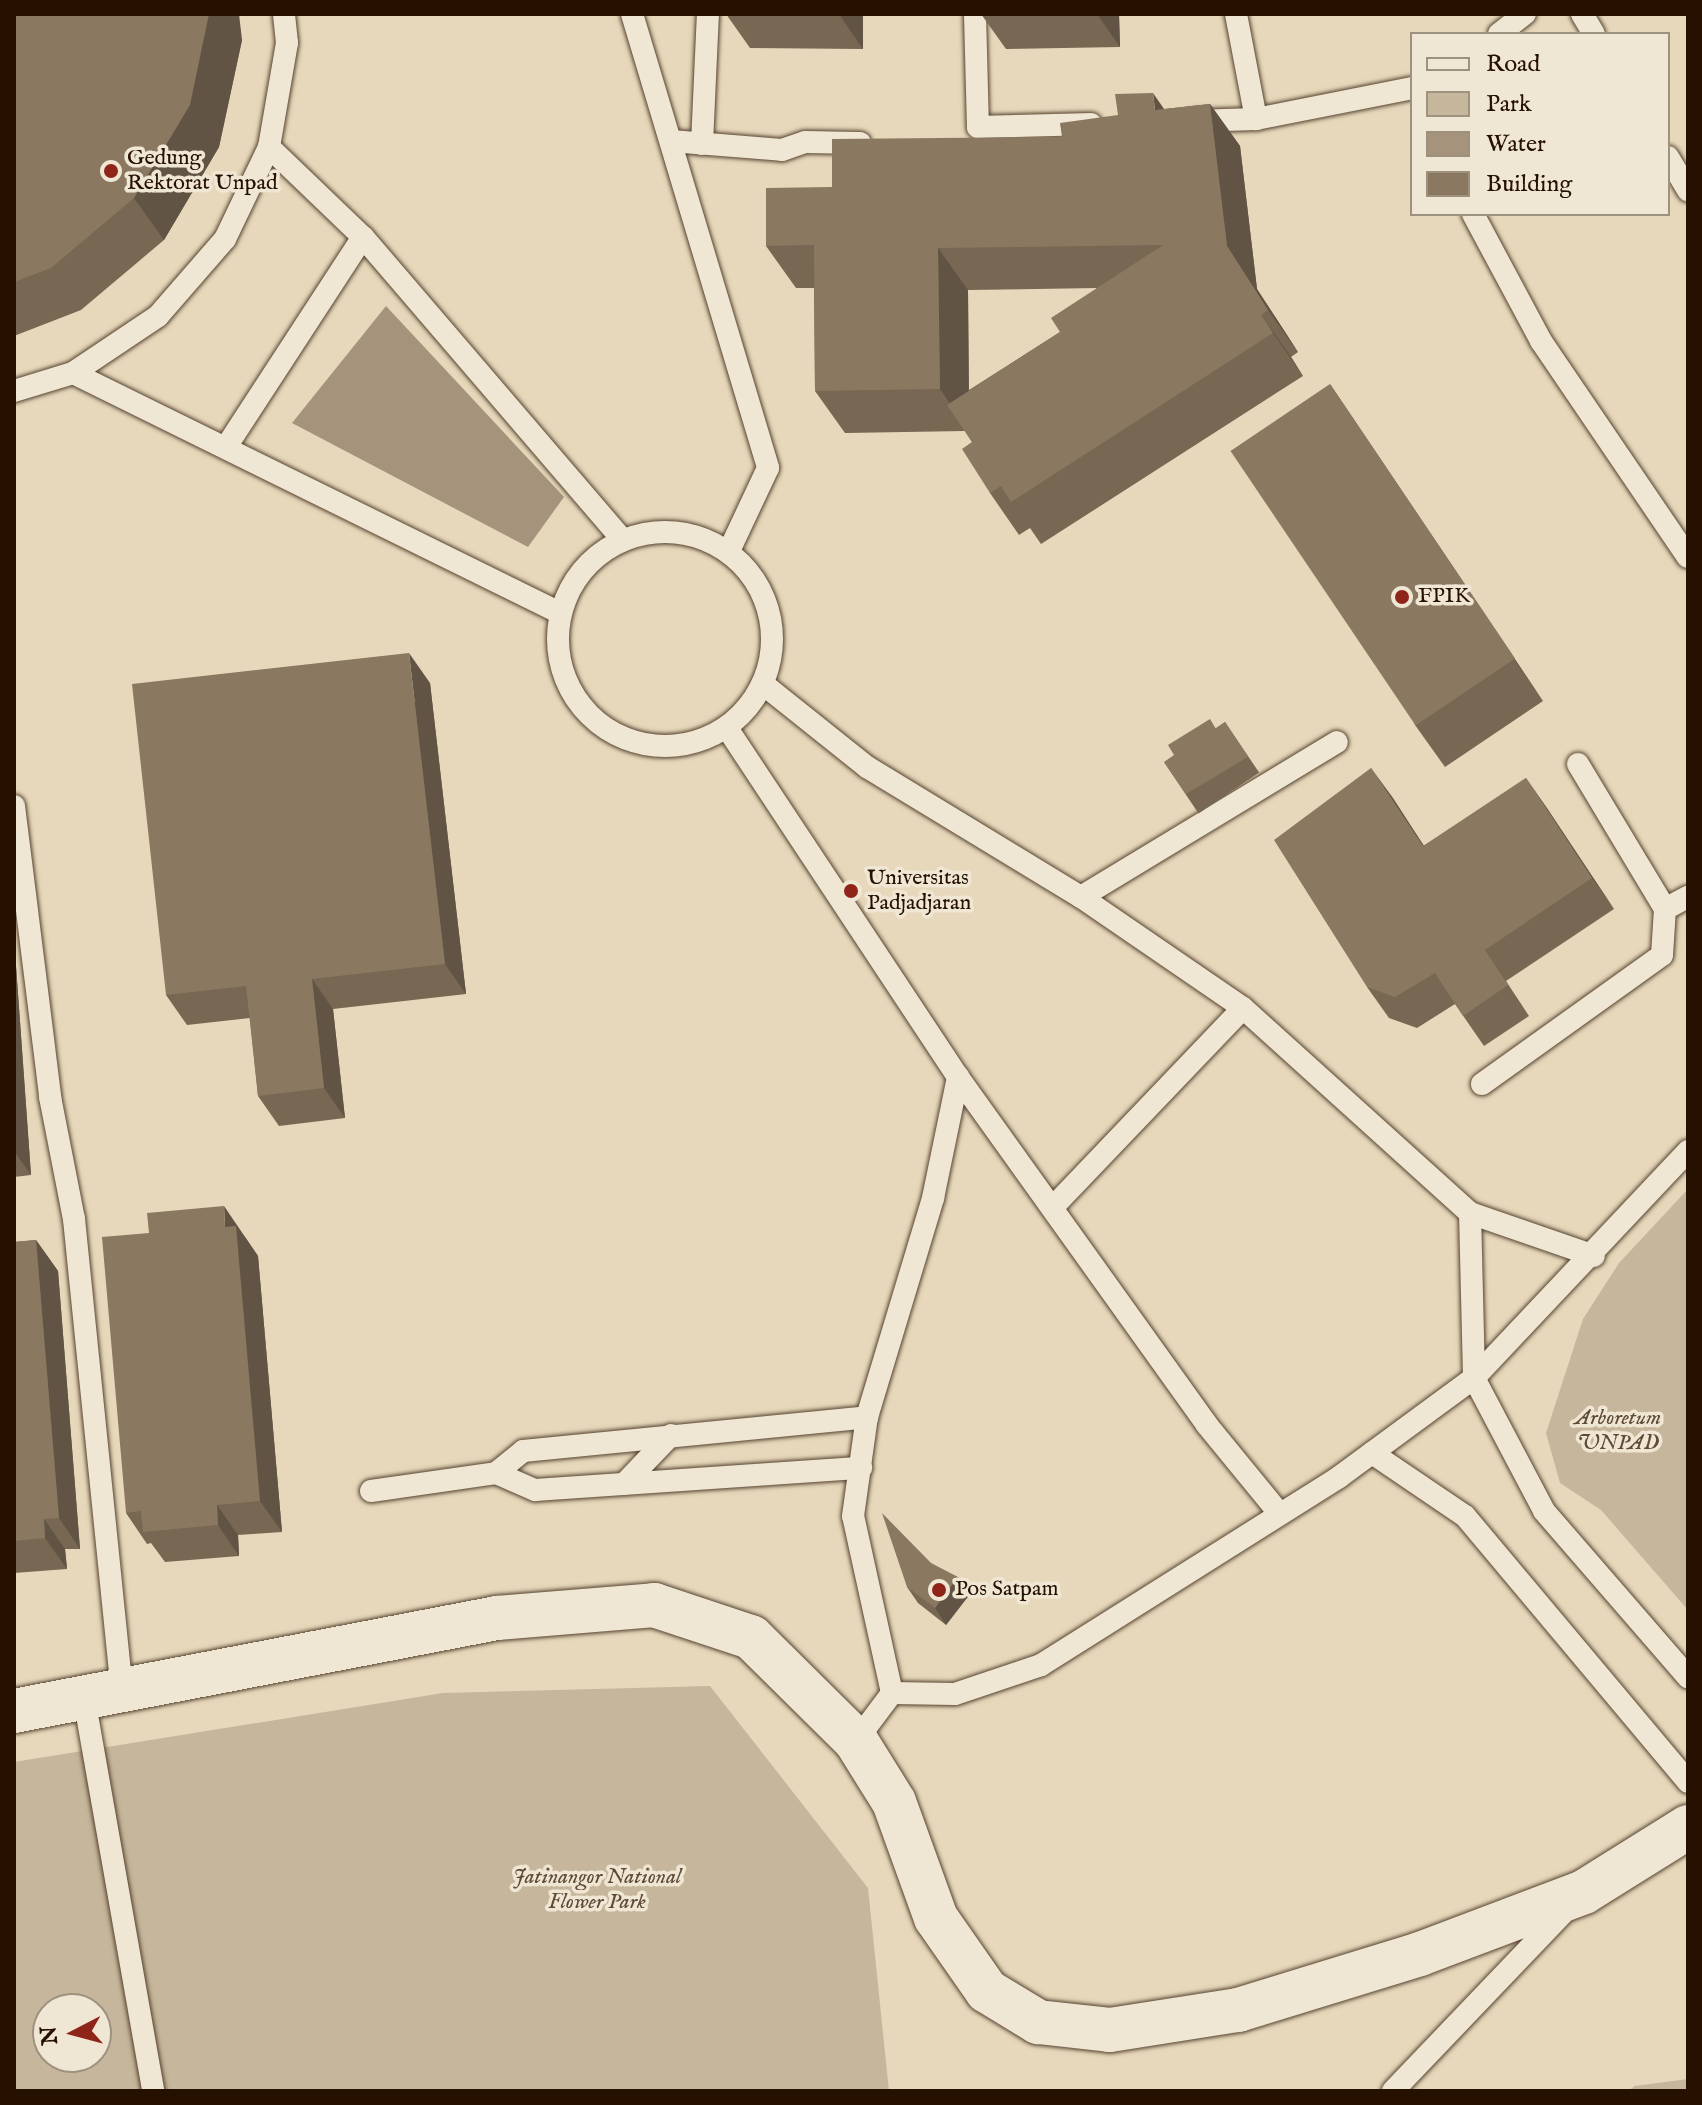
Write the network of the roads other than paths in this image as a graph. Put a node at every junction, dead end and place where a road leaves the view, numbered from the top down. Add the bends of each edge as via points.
1 (284, 14) edge
2 (632, 14) edge
3 (708, 14) edge
4 (975, 14) edge
5 (1236, 14) edge
6 (1525, 14) edge
7 (1582, 14) edge
8 (1502, 32) edge
9 (1593, 32) edge
10 (1410, 88) edge
11 (1256, 119) junction
12 (1163, 122) edge
13 (1117, 123) edge
14 (671, 141) junction
15 (702, 144) junction
16 (879, 144) edge
17 (269, 147) junction
18 (1670, 160) edge
19 (1688, 190) edge
20 (1474, 216) edge
21 (363, 237) junction
22 (73, 373) junction
23 (14, 391) edge
24 (228, 444) junction
25 (623, 540) junction
26 (729, 551) junction
27 (1688, 557) edge
28 (560, 613) junction
29 (763, 684) junction
30 (727, 728) junction
31 (1337, 742) dead end
32 (1578, 764) dead end
33 (14, 806) edge
34 (1081, 897) junction
35 (1688, 897) edge
36 (1665, 909) junction
37 (1243, 1008) junction
38 (958, 1077) junction
39 (1482, 1084) dead end
40 (1688, 1151) edge
41 (1053, 1207) junction
42 (1470, 1213) junction
43 (1594, 1256) junction
44 (1474, 1378) junction
45 (867, 1417) junction
46 (671, 1435) junction
47 (1372, 1453) junction
48 (861, 1468) junction
49 (496, 1473) junction
50 (624, 1484) junction
51 (371, 1491) dead end
52 (1279, 1513) junction
53 (1688, 1677) edge
54 (892, 1693) junction
55 (103, 1695) junction
56 (14, 1711) edge
57 (856, 1741) junction
58 (1688, 1782) edge
59 (1688, 1827) edge
60 (1584, 1892) junction
61 (153, 2091) edge
62 (1393, 2091) edge

1 - 17 lane via 287,43
2 - 14 lane
3 - 15 lane
4 - 13 lane via 978,127
5 - 11 lane
6 - 8 lane
7 - 9 lane
10 - 11 lane
11 - 12 lane
14 - 15 lane
14 - 26 lane via 768,468
15 - 16 lane via 782,150 805,142
17 - 21 lane
17 - 22 lane via 225,239 158,316
18 - 19 lane
20 - 27 lane via 1541,341
21 - 24 lane
21 - 25 lane
22 - 23 lane
22 - 24 lane
24 - 28 lane
25 - 26 lane via 683,533
25 - 28 lane via 584,569
26 - 29 lane via 754,578 770,612 773,648
28 - 30 lane via 561,666 573,693 615,734 672,747
29 - 30 lane
29 - 34 lane via 867,767
30 - 38 lane
31 - 34 lane
32 - 36 lane
33 - 55 lane via 50,1097 74,1219
34 - 37 lane
35 - 36 lane
36 - 39 lane via 1662,955
37 - 41 lane
37 - 42 lane
38 - 41 lane
38 - 45 lane via 933,1198
40 - 43 lane
41 - 52 lane
42 - 43 lane
42 - 44 lane
43 - 44 lane
44 - 47 lane
44 - 53 lane via 1544,1511
45 - 46 lane
45 - 48 lane
46 - 49 lane via 523,1451
46 - 50 lane
47 - 52 lane
47 - 58 lane via 1465,1516
48 - 50 lane
48 - 54 lane via 853,1516 857,1551
49 - 50 lane via 535,1490
49 - 51 lane
52 - 54 lane via 1013,1679 955,1694
54 - 57 lane
55 - 56 main road
55 - 57 main road via 497,1618 654,1605 751,1637
55 - 61 lane
57 - 60 main road via 894,1802 936,1918 987,1991 1038,2022 1110,2030 1238,2010 1420,1954
59 - 60 main road
60 - 62 lane

